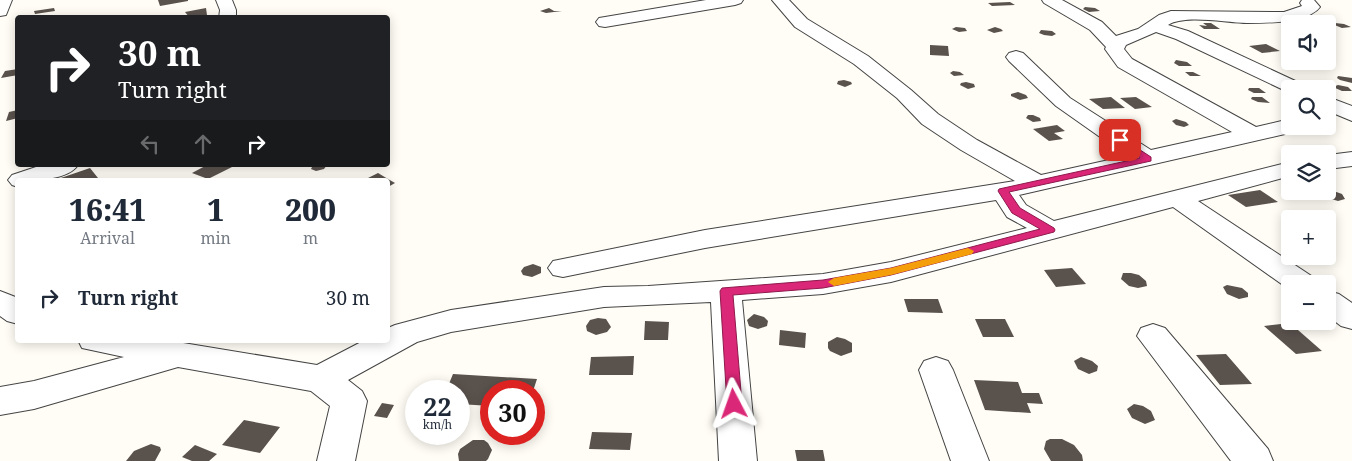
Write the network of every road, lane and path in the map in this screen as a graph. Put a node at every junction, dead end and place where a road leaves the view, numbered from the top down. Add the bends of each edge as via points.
1 (4, 0) edge
2 (224, 0) edge
3 (735, 0) edge
4 (780, 0) edge
5 (1050, 0) edge
6 (1308, 3) dead end
7 (0, 11) edge
8 (227, 15) edge
9 (605, 22) dead end
10 (1154, 26) junction
11 (1116, 46) junction
12 (1016, 57) dead end
13 (1281, 81) edge
14 (1336, 107) edge
15 (1352, 114) edge
16 (1336, 117) edge
17 (1281, 128) edge
18 (1254, 135) junction
19 (1148, 159) junction
20 (1352, 159) edge
21 (1336, 161) edge
22 (60, 167) edge
23 (1281, 171) edge
24 (25, 178) edge
25 (15, 181) edge
26 (1038, 183) junction
27 (0, 187) edge
28 (1003, 191) junction
29 (1177, 198) junction
30 (1050, 230) junction
31 (563, 268) dead end
32 (1289, 275) edge
33 (726, 291) junction
34 (0, 301) edge
35 (1336, 307) edge
36 (15, 311) edge
37 (1352, 318) edge
38 (1153, 336) dead end
39 (390, 342) edge
40 (112, 343) edge
41 (388, 343) edge
42 (178, 354) junction
43 (936, 370) dead end
44 (321, 379) junction
45 (0, 401) edge
46 (336, 461) edge
47 (738, 461) edge
48 (970, 461) edge
49 (1254, 461) edge

1 - 7 street
2 - 8 street
3 - 9 street
4 - 26 street via 801,23 861,60 930,119
5 - 11 street via 1096,26
6 - 10 street via 1312,7 1305,13 1264,18 1174,16
10 - 11 street via 1119,40
10 - 13 street via 1182,35
11 - 18 street via 1114,49 1125,64
12 - 19 street via 1063,102
14 - 15 street
15 - 16 street
17 - 18 street
18 - 19 street
19 - 26 street
20 - 21 street
22 - 24 street
23 - 29 street
25 - 27 street
26 - 28 street
28 - 30 street via 1016,211
28 - 31 street via 705,239
29 - 30 street
29 - 32 street
30 - 33 street via 891,272 823,284
33 - 39 street via 604,297 451,322 406,333
33 - 47 street
34 - 36 street
35 - 37 street
38 - 49 street
40 - 42 street
41 - 44 street
42 - 44 street
42 - 45 street via 34,395
43 - 48 street
44 - 46 street via 349,401

